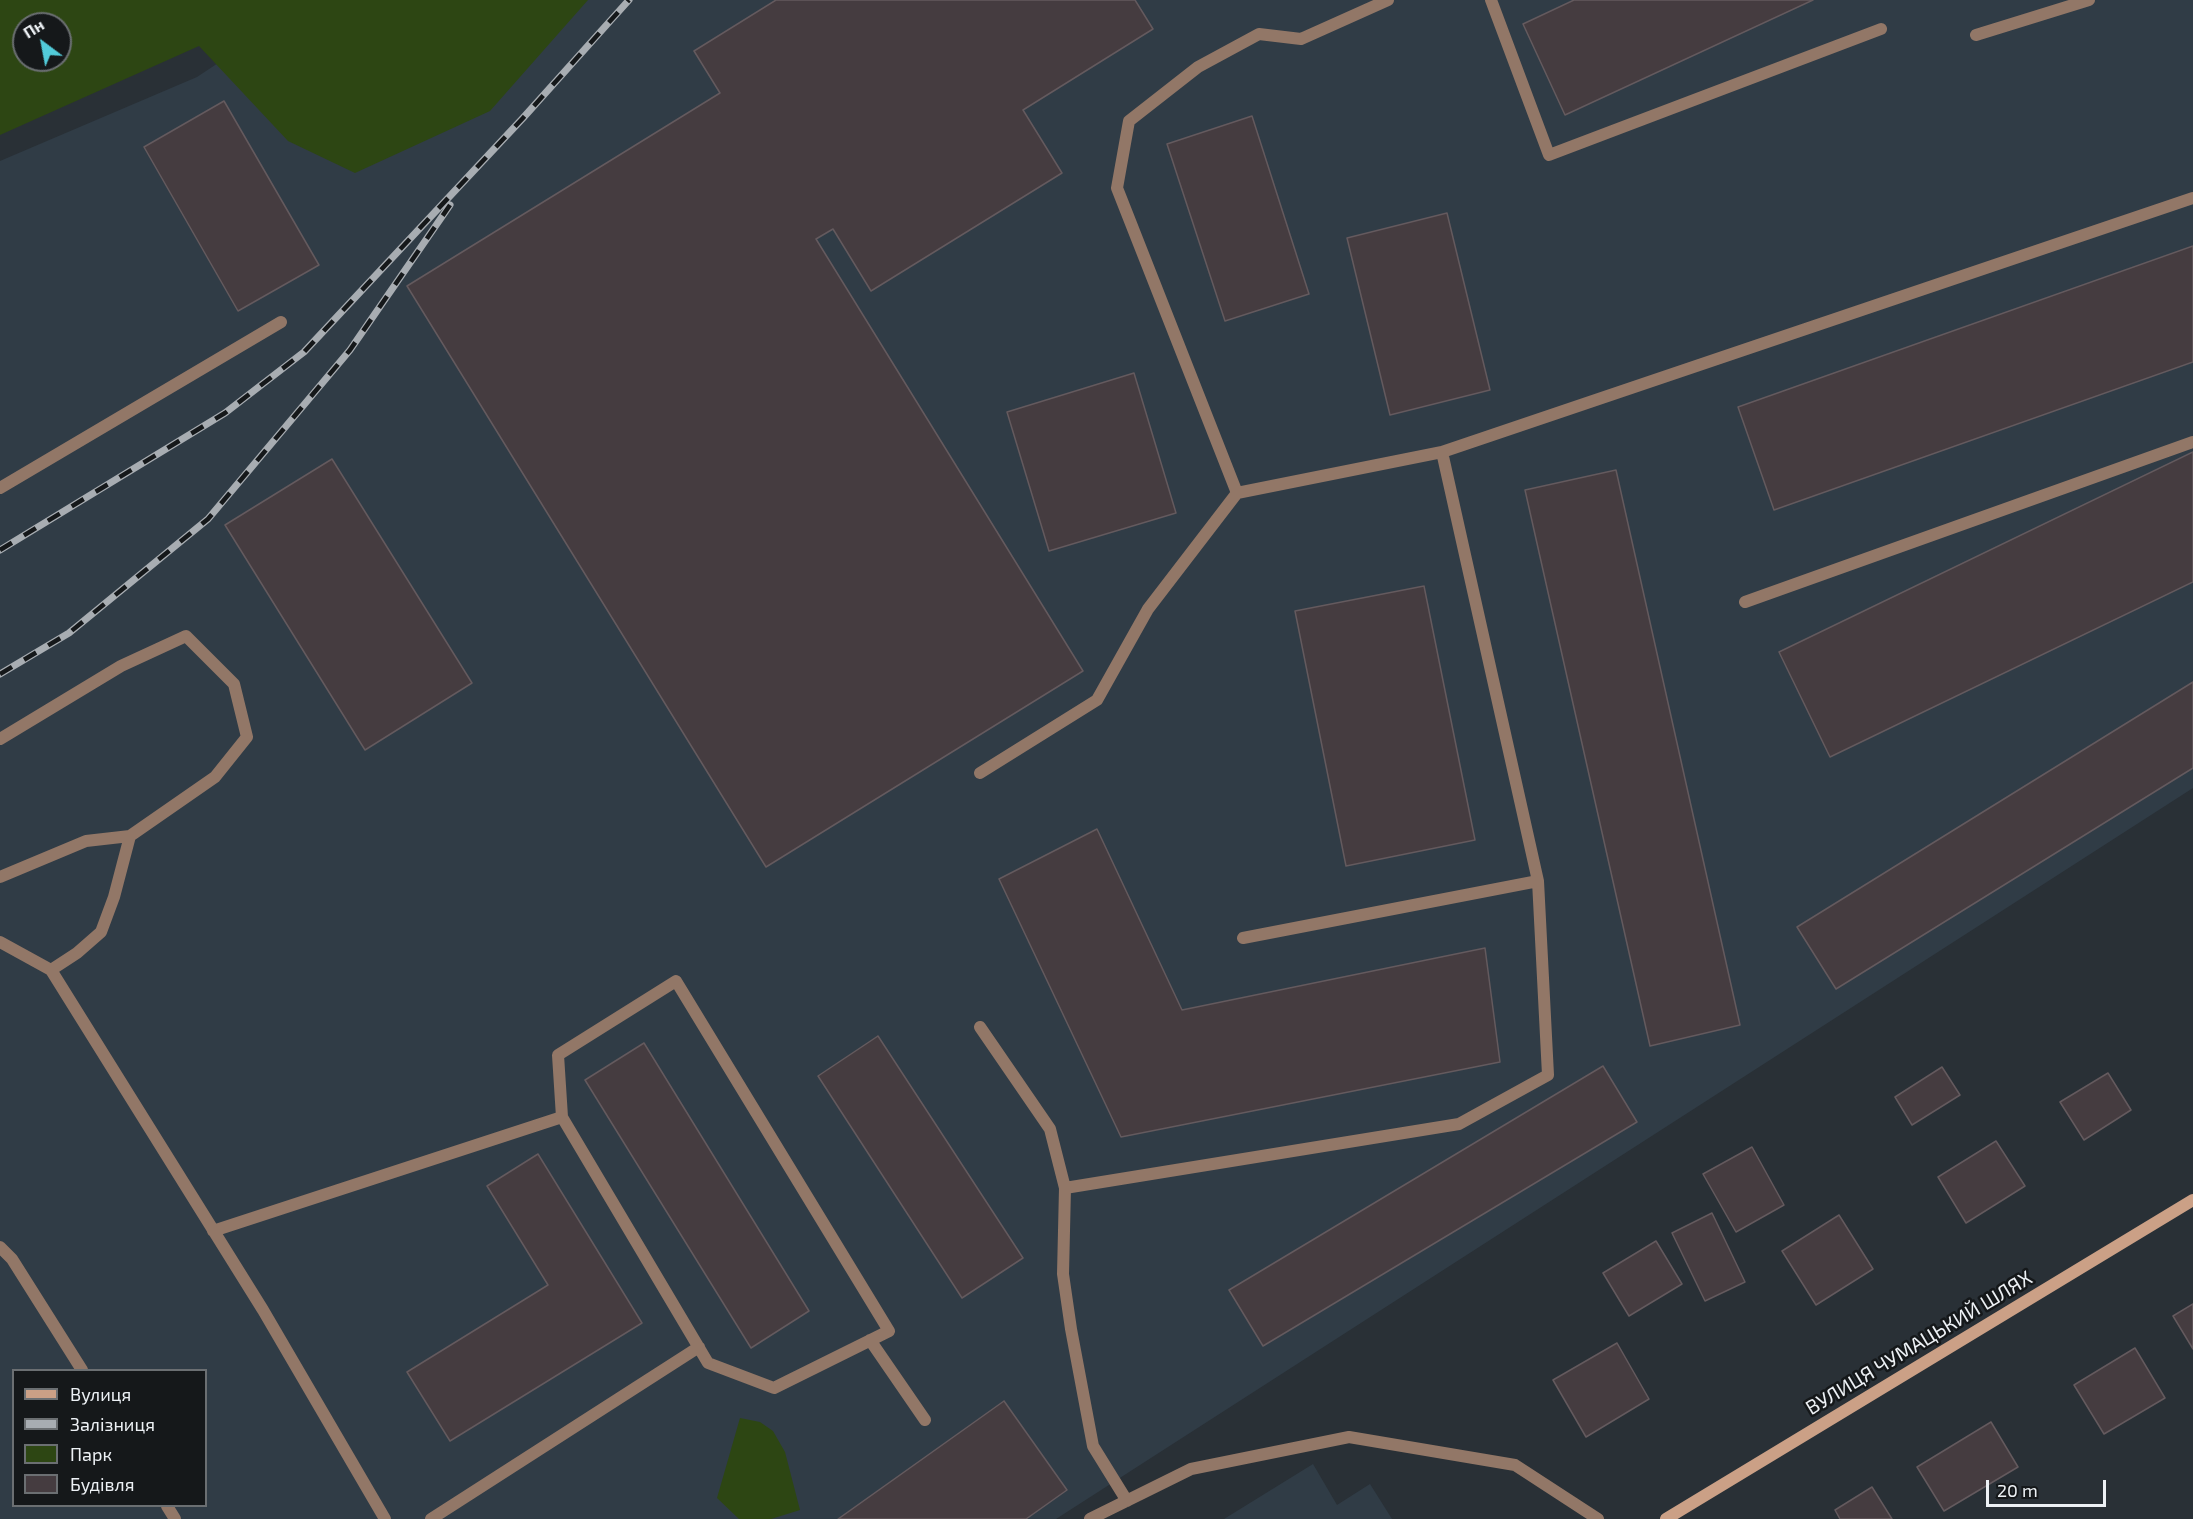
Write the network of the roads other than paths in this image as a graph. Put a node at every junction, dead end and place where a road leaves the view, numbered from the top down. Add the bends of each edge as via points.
1 (1388, 0) edge
2 (1491, 0) edge
3 (2088, 0) edge
4 (1881, 29) dead end
5 (1976, 35) dead end
6 (2193, 198) edge
7 (281, 322) dead end
8 (2193, 442) edge
9 (1443, 452) junction
10 (0, 488) edge
11 (1237, 493) junction
12 (1745, 602) dead end
13 (0, 739) edge
14 (980, 773) dead end
15 (130, 836) junction
16 (0, 877) edge
17 (1538, 881) junction
18 (1243, 938) dead end
19 (0, 942) edge
20 (51, 970) junction
21 (980, 1027) dead end
22 (562, 1117) junction
23 (1065, 1188) junction
24 (2193, 1200) edge
25 (213, 1231) junction
26 (0, 1247) edge
27 (870, 1340) junction
28 (699, 1347) junction
29 (81, 1369) edge
30 (925, 1420) dead end
31 (1126, 1501) junction
32 (385, 1519) edge
33 (430, 1519) edge
34 (1090, 1519) edge
35 (1598, 1519) edge
36 (1666, 1519) edge

1 - 11 lane via 1301,39 1258,34 1198,67 1129,121 1117,188
2 - 4 lane via 1549,155
3 - 5 lane
6 - 9 lane
7 - 10 lane
8 - 12 lane
9 - 11 lane
9 - 17 lane
11 - 14 lane via 1148,609 1097,700
13 - 15 lane via 121,666 186,636 234,684 247,737 215,777
15 - 16 lane via 86,841
15 - 20 lane via 101,932
17 - 18 lane
17 - 23 lane via 1548,1076 1459,1124
19 - 20 lane
20 - 25 lane
21 - 23 lane via 1050,1129
22 - 25 lane
22 - 27 lane via 558,1055 676,981 889,1331
22 - 28 lane
23 - 31 lane via 1064,1274 1093,1446
24 - 36 main road, ВУЛИЦЯ ЧУМАЦЬКИЙ ШЛЯХ
25 - 32 lane
26 - 29 lane via 12,1259
27 - 28 lane via 774,1388 708,1363
27 - 30 lane
28 - 33 lane
31 - 34 lane
31 - 35 lane via 1191,1469 1349,1437 1515,1465

